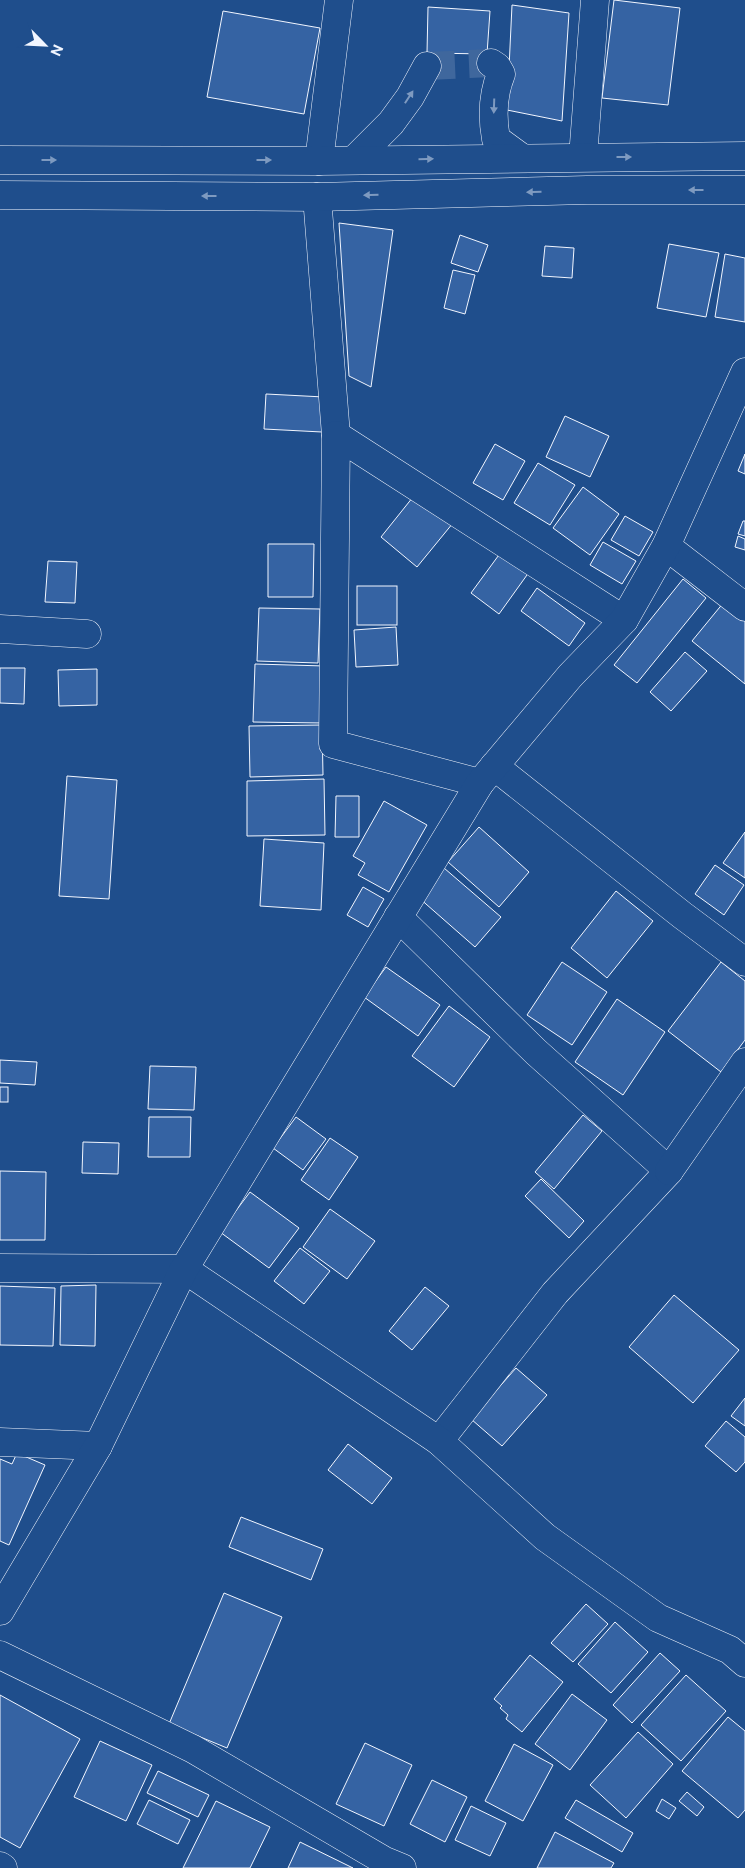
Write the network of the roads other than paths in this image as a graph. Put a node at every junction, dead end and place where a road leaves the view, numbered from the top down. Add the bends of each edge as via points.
1 (339, 0) edge
2 (595, 0) edge
3 (491, 63) dead end
4 (427, 66) dead end
5 (745, 156) edge
6 (582, 157) junction
7 (522, 158) junction
8 (0, 160) edge
9 (319, 160) junction
10 (354, 160) junction
11 (745, 190) edge
12 (0, 195) edge
13 (317, 197) junction
14 (745, 372) edge
15 (336, 435) junction
16 (666, 546) junction
17 (745, 607) edge
18 (624, 620) junction
19 (0, 629) edge
20 (88, 634) dead end
21 (487, 774) junction
22 (398, 917) junction
23 (745, 962) edge
24 (745, 1062) edge
25 (669, 1171) junction
26 (0, 1268) edge
27 (184, 1269) junction
28 (439, 1441) junction
29 (0, 1442) edge
30 (98, 1446) junction
31 (0, 1611) edge
32 (740, 1650) edge
33 (0, 1655) edge
34 (402, 1868) edge

1 - 9 street
2 - 6 street
3 -> 7 street via 500,74 495,89 496,139
10 -> 4 street via 391,123
6 -> 5 street
6 - 7 street
10 -> 7 street
8 -> 9 street
9 - 10 street
11 -> 13 street via 587,190
13 -> 12 street
13 - 15 street
14 - 16 street
15 - 18 street
15 - 21 street via 333,744
16 - 17 street
16 - 18 street
18 - 21 street via 570,676
19 - 20 street
21 - 22 street
21 - 23 street
22 - 25 street via 536,1052
22 - 27 street
24 - 25 street
25 - 28 street via 554,1293
26 - 27 street
27 - 28 street
27 - 30 street
28 - 32 street via 545,1537 658,1618
29 - 30 street
30 - 31 street
33 - 34 street via 193,1748 384,1861

